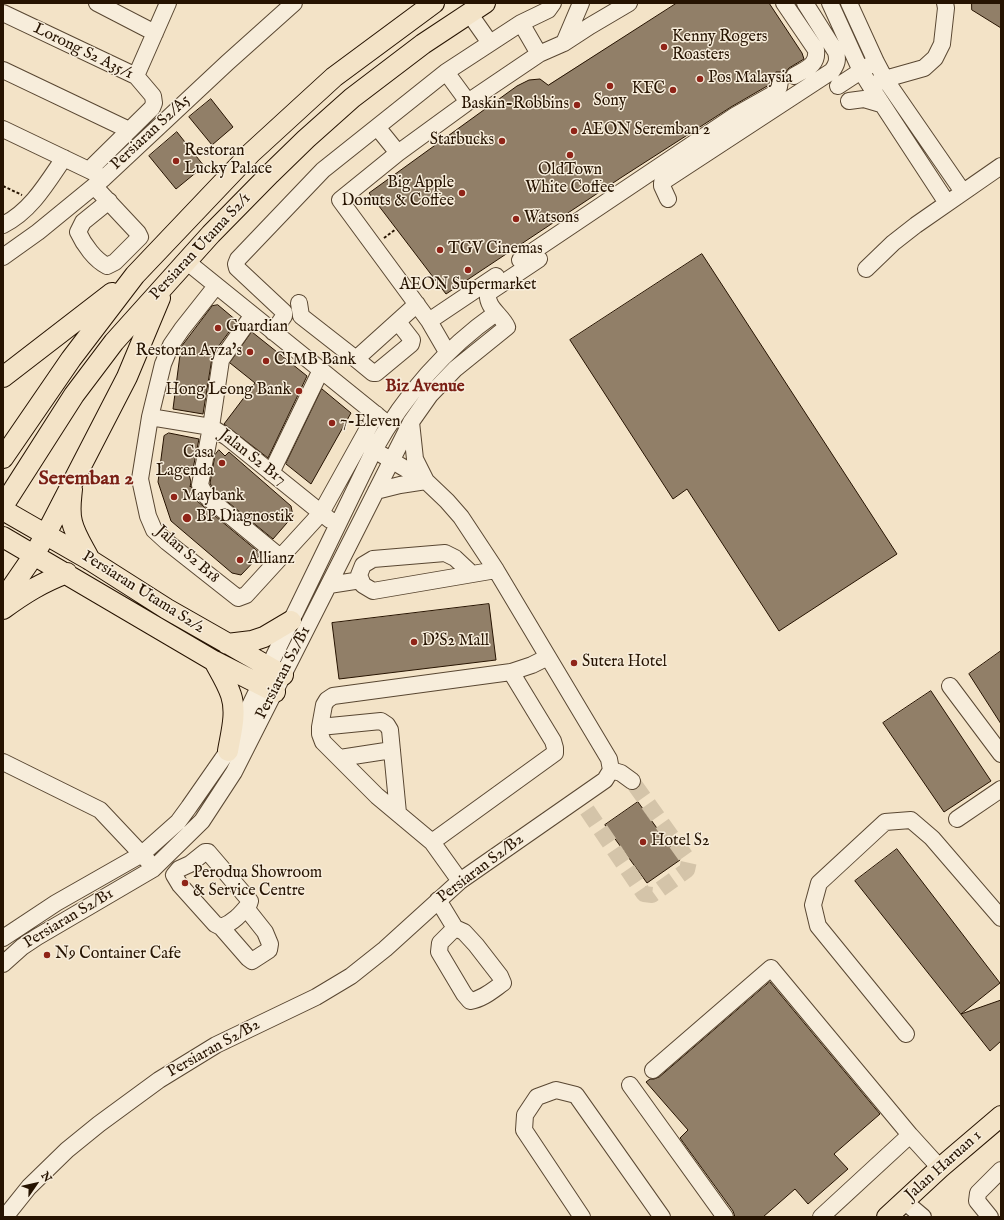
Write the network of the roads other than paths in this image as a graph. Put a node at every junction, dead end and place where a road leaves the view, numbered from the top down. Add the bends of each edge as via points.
1 (98, 3) edge
2 (168, 3) edge
3 (294, 3) edge
4 (434, 3) edge
5 (553, 3) edge
6 (581, 3) edge
7 (629, 3) edge
8 (784, 3) edge
9 (805, 3) edge
10 (830, 3) edge
11 (849, 3) edge
12 (945, 3) edge
13 (481, 6) edge
14 (3, 13) edge
15 (521, 23) junction
16 (155, 33) junction
17 (490, 43) junction
18 (564, 43) junction
19 (851, 48) junction
20 (539, 54) junction
21 (876, 62) junction
22 (3, 70) edge
23 (861, 71) junction
24 (446, 72) junction
25 (136, 76) junction
26 (885, 78) junction
27 (871, 88) junction
28 (849, 101) dead end
29 (468, 102) junction
30 (881, 104) junction
31 (377, 127) junction
32 (3, 129) edge
33 (128, 130) junction
34 (398, 153) junction
35 (64, 158) junction
36 (1001, 166) edge
37 (89, 170) junction
38 (99, 182) junction
39 (963, 192) junction
40 (668, 199) dead end
41 (109, 201) dead end
42 (947, 203) junction
43 (3, 225) edge
44 (3, 257) edge
45 (539, 259) dead end
46 (186, 261) junction
47 (866, 269) dead end
48 (135, 275) junction
49 (166, 283) junction
50 (216, 286) junction
51 (417, 304) junction
52 (496, 313) junction
53 (252, 316) junction
54 (429, 321) junction
55 (398, 322) junction
56 (275, 334) junction
57 (447, 352) junction
58 (356, 359) junction
59 (321, 370) junction
60 (3, 377) edge
61 (150, 418) junction
62 (382, 420) junction
63 (411, 422) junction
64 (212, 427) junction
65 (374, 450) junction
66 (3, 458) edge
67 (391, 461) junction
68 (271, 473) junction
69 (73, 481) junction
70 (426, 482) junction
71 (376, 492) junction
72 (3, 506) edge
73 (3, 510) edge
74 (321, 513) junction
75 (337, 527) junction
76 (40, 531) junction
77 (3, 537) edge
78 (29, 552) junction
79 (280, 557) junction
80 (90, 560) junction
81 (496, 570) junction
82 (67, 573) junction
83 (472, 574) junction
84 (361, 580) junction
85 (329, 585) junction
86 (3, 600) edge
87 (3, 609) edge
88 (291, 621) junction
89 (227, 644) junction
90 (548, 657) junction
91 (214, 661) junction
92 (510, 672) junction
93 (272, 680) junction
94 (950, 686) dead end
95 (320, 727) junction
96 (392, 750) junction
97 (228, 751) junction
98 (1001, 754) edge
99 (340, 758) junction
100 (3, 762) edge
101 (612, 770) junction
102 (632, 781) tunnel mouth
103 (1001, 789) edge
104 (398, 813) junction
105 (957, 819) dead end
106 (432, 842) junction
107 (142, 854) junction
108 (167, 856) junction
109 (153, 869) junction
110 (179, 869) junction
111 (460, 881) junction
112 (438, 900) junction
113 (246, 908) junction
114 (1001, 918) edge
115 (221, 927) junction
116 (455, 928) dead end
117 (3, 938) edge
118 (3, 964) edge
119 (906, 1034) dead end
120 (653, 1070) dead end
121 (630, 1085) dead end
122 (1001, 1116) edge
123 (910, 1135) junction
124 (940, 1168) junction
125 (1001, 1170) edge
126 (904, 1201) junction
127 (5, 1217) edge
128 (582, 1217) edge
129 (662, 1217) edge
130 (725, 1217) edge
131 (821, 1217) edge
132 (887, 1217) edge
133 (923, 1217) edge
134 (990, 1217) edge

1 - 16 street
2 - 16 street
3 - 38 street, Persiaran S2/A5
4 - 48 main road, Persiaran Utama S2/1 via 328,82 251,153
5 - 15 street via 548,10
6 - 18 street
7 - 18 street
8 - 54 street via 816,50 817,58 812,65 787,79 775,93 736,115
9 - 40 street via 836,52 836,64 832,71 664,181 662,186
10 - 19 street
11 - 21 street
12 - 26 street via 942,44 935,58 924,68
13 - 17 street
13 - 46 main road, Persiaran Utama S2/1 via 423,44 352,98 270,174
14 - 25 street, Lorong S2 A35/1
15 - 17 street
15 - 20 street
16 - 25 street
17 - 24 street
18 - 20 street
19 - 23 street
19 - 23 street via 849,65 838,86
20 - 29 street
21 - 23 street
21 - 26 street
22 - 33 street
23 - 27 street
24 - 29 street
24 - 31 street
25 - 33 street, Lorong S2 A35/1 via 153,96 154,103 152,108
26 - 27 street
26 - 39 street
27 - 30 street
28 - 30 street via 864,99
29 - 34 street
30 - 42 street
31 - 34 street
31 - 56 street via 323,170 236,264 237,268 284,312
32 - 35 street
33 - 37 street, Lorong S2 A35/1
34 - 51 street via 340,200
35 - 37 street
35 - 43 street via 34,200 22,213
36 - 39 street
37 - 38 street
38 - 41 street
38 - 44 street, Persiaran S2/A5
39 - 42 street
42 - 47 street via 893,243
45 - 52 street via 488,293 488,302
46 - 49 main road, Persiaran Utama S2/1
46 - 50 street
48 - 60 main road
48 - 66 main road, Persiaran Utama S2/1 via 71,359
49 - 69 main road via 127,377
49 - 72 main road, Persiaran Utama S2/1 via 114,342 74,395
50 - 53 street
50 - 61 street, Jalan S2 B18 via 171,345 163,364
51 - 54 street
51 - 55 street
52 - 57 street, Persiaran S2/B1
52 - 63 street, Persiaran S2/B1 via 501,316 507,327 455,369 430,395
53 - 56 street
53 - 64 street via 221,360
54 - 57 street
55 - 58 street
55 - 58 street via 412,340 411,344 376,374
56 - 58 street via 300,309
56 - 59 street
57 - 62 street, Persiaran S2/B1
59 - 62 street
59 - 68 street
61 - 64 street, Jalan S2 B17
61 - 79 street, Jalan S2 B18 via 140,479 148,516 154,530 238,598 246,595
62 - 65 street, Persiaran S2/B1
62 - 74 street, Jalan S2 B18
63 - 67 street, Persiaran S2/B1
63 - 70 street via 415,459
64 - 68 street, Jalan S2 B17
64 - 79 street via 200,485 202,491
65 - 67 street
65 - 75 street, Persiaran S2/B1
67 - 70 street
67 - 71 street, Persiaran S2/B1
68 - 74 street, Jalan S2 B17
69 - 76 main road
69 - 80 main road via 70,507 72,521
70 - 71 street via 400,485
70 - 81 street via 448,501 461,517
71 - 85 street, Persiaran S2/B1
73 - 76 main road, Persiaran Utama S2/2
74 - 75 street, Jalan S2 B17
74 - 79 street, Jalan S2 B18
75 - 88 street, Persiaran S2/B1
76 - 78 main road
76 - 80 main road, Persiaran Utama S2/2
77 - 78 main road, Persiaran Utama S2/2
78 - 82 main road, Persiaran Utama S2/2
78 - 86 main road
80 - 89 main road, Persiaran Utama S2/2 via 166,609
81 - 83 street
81 - 90 street
82 - 87 main road via 45,581
82 - 91 main road, Persiaran Utama S2/2
83 - 84 street via 372,590 363,585
83 - 84 street via 455,558 445,553 373,559 363,565 359,575
84 - 85 street
85 - 93 street, Persiaran S2/B1
88 - 89 main road via 264,637
88 - 93 street, Persiaran S2/B1
89 - 93 main road, Persiaran Utama S2/2
90 - 92 street
90 - 101 street via 609,759
91 - 93 main road, Persiaran Utama S2/2
91 - 97 main road via 231,695 233,707
92 - 95 street via 333,696 324,705
92 - 106 street via 553,741 555,754
93 - 97 street, Persiaran S2/B1
93 - 108 street, Persiaran S2/B1 via 234,772 202,821
94 - 98 street
95 - 96 street via 381,721 390,730
95 - 99 street via 324,742
96 - 99 street
96 - 104 street
97 - 107 street, Persiaran S2/B1 via 178,822
99 - 104 street via 377,796
100 - 107 street via 100,810
101 - 102 street via 622,773
101 - 111 street, Persiaran S2/B2 via 605,780
103 - 105 street
104 - 106 street
106 - 111 street
107 - 109 street
107 - 117 street, Persiaran S2/B1 via 21,924
108 - 109 street, Persiaran S2/B1
108 - 110 street
109 - 118 street, Persiaran S2/B1 via 37,936
110 - 113 street via 208,852 249,899
110 - 115 street via 174,875 180,885 215,924
111 - 112 street, Persiaran S2/B2
112 - 116 street
112 - 127 street, Persiaran S2/B2 via 385,949 351,976 316,997 216,1045 147,1088 67,1150 30,1187
113 - 115 street via 228,925
113 - 115 street via 265,932 270,944 269,950 252,961
114 - 119 street via 932,838 911,820 885,822 819,883 813,905 818,926
120 - 123 street via 771,968
121 - 130 street
122 - 124 main road, Jalan Haruan 1
123 - 124 street
123 - 131 street
124 - 126 main road, Jalan Haruan 1
125 - 134 street via 978,1193 977,1201
126 - 132 main road, Jalan Haruan 1
126 - 133 street
128 - 129 street via 524,1130 525,1115 537,1097 556,1090 576,1095

